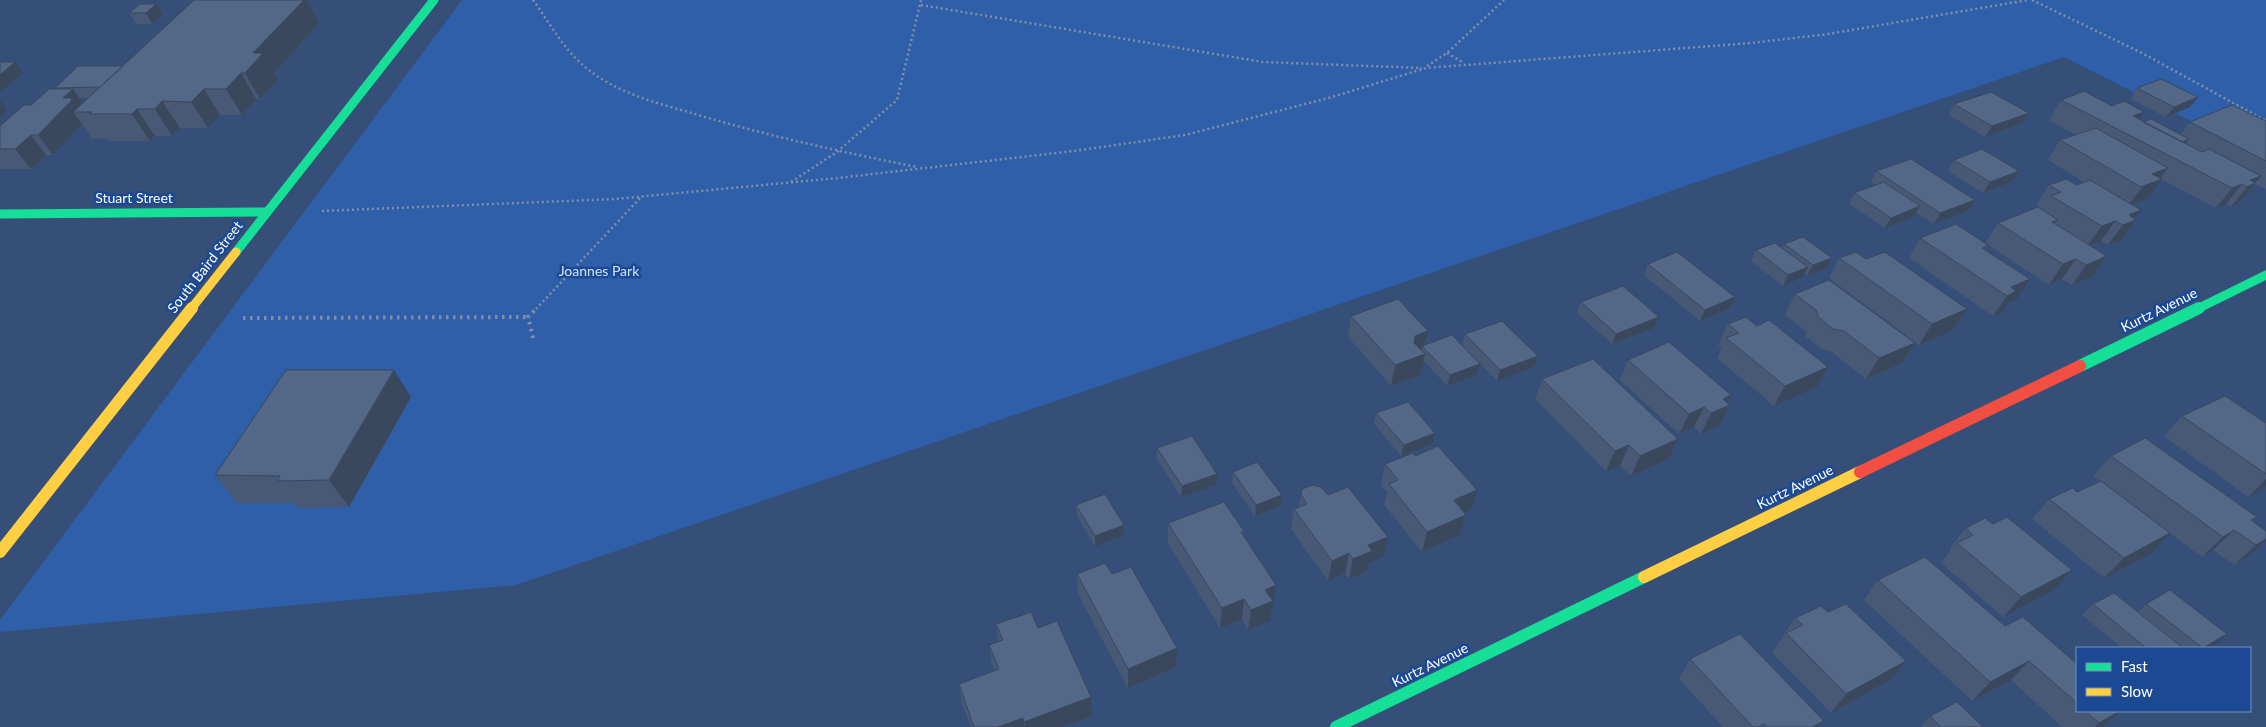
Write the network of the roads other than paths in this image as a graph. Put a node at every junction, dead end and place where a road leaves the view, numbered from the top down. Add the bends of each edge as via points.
1 (434, 0) edge
2 (267, 212) junction
3 (0, 214) edge
4 (2266, 275) edge
5 (0, 552) edge
6 (1336, 727) edge

1 - 2 street, South Baird Street
2 - 3 street, Stuart Street
2 - 5 street, South Baird Street
4 - 6 street, Kurtz Avenue

